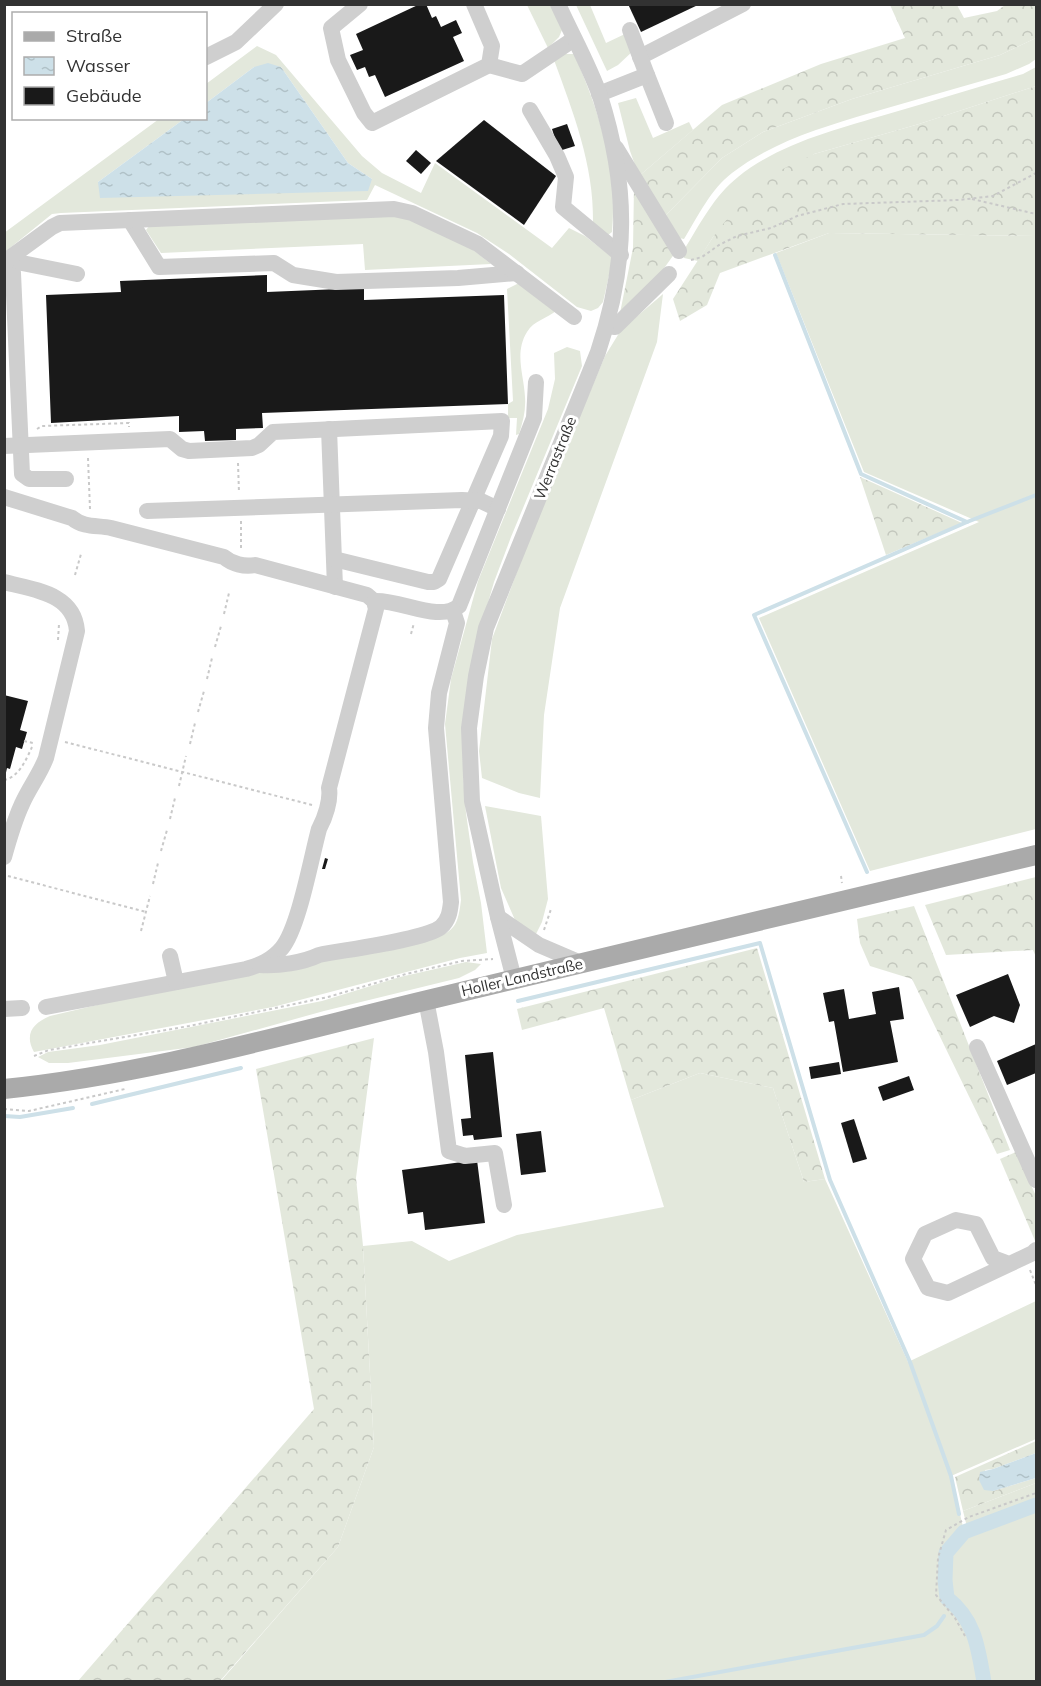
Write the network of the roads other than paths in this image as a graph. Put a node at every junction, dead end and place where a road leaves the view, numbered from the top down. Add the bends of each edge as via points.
1 (276, 4) edge
2 (360, 4) edge
3 (474, 4) edge
4 (558, 4) edge
5 (742, 4) edge
6 (630, 30) dead end
7 (574, 39) junction
8 (207, 56) edge
9 (640, 57) junction
10 (489, 65) junction
11 (647, 75) junction
12 (599, 94) junction
13 (530, 110) dead end
14 (666, 123) dead end
15 (613, 142) junction
16 (130, 220) junction
17 (679, 251) road end
18 (621, 255) junction
19 (7, 260) edge
20 (517, 273) junction
21 (77, 274) dead end
22 (669, 274) dead end
23 (574, 317) dead end
24 (607, 326) junction
25 (536, 382) dead end
26 (329, 429) junction
27 (13, 446) edge
28 (66, 479) dead end
29 (4, 497) edge
30 (473, 501) junction
31 (332, 505) junction
32 (498, 508) junction
33 (147, 512) dead end
34 (334, 559) junction
35 (4, 582) edge
36 (335, 587) junction
37 (374, 601) junction
38 (453, 611) junction
39 (1036, 855) edge
40 (4, 858) edge
41 (498, 917) junction
42 (292, 929) junction
43 (319, 955) junction
44 (170, 956) dead end
45 (581, 963) junction
46 (260, 965) junction
47 (514, 979) junction
48 (176, 982) junction
49 (426, 1000) junction
50 (46, 1007) dead end
51 (22, 1008) dead end
52 (4, 1009) edge
53 (976, 1047) dead end
54 (4, 1089) edge
55 (1036, 1180) edge
56 (504, 1205) dead end
57 (1036, 1250) edge
58 (1009, 1264) junction

1 - 8 street via 236,42
2 - 10 street via 331,28 338,60 372,123
3 - 10 street via 492,46
4 - 7 street, Werrastraße
5 - 9 street
6 - 9 street
7 - 10 street via 522,74
7 - 12 street, Werrastraße
9 - 11 street
11 - 12 street
11 - 14 street
12 - 15 street, Werrastraße
13 - 18 street via 566,177 563,207
15 - 17 street
15 - 18 street, Werrastraße via 622,212
16 - 19 street via 60,223
16 - 20 street via 403,210 478,244
16 - 20 street via 159,267 274,263 293,275 336,282
18 - 24 street, Werrastraße
19 - 21 street
19 - 27 street via 13,273
20 - 23 street
22 - 24 street via 615,327
24 - 41 street, Werrastraße via 486,628 476,676 469,728 472,801
25 - 32 street via 534,418
26 - 27 street via 273,432 259,446 244,449 189,451 170,440
26 - 30 street via 502,421 501,436
26 - 31 street
27 - 28 street via 25,477
29 - 36 street via 88,525
30 - 31 street
30 - 32 street
30 - 34 street via 439,579 434,582
31 - 33 street
31 - 34 street
32 - 38 street via 459,606
34 - 36 street
35 - 40 street via 59,598 72,611 77,631 46,758 19,811
36 - 37 street via 367,595
37 - 38 street via 387,600 437,613
37 - 42 street via 376,609 330,794
38 - 43 street via 457,623 436,728 450,912 442,926 425,935
39 - 45 main road, Holler Landstraße via 848,907
41 - 45 street via 539,945
41 - 47 street, Werrastraße
42 - 43 street via 303,948
42 - 46 street via 282,948
43 - 46 street via 273,966
44 - 48 street
45 - 47 main road, Holler Landstraße
46 - 48 street
47 - 49 main road, Holler Landstraße
48 - 50 street
49 - 54 main road, Holler Landstraße via 183,1060
49 - 56 street via 449,1151 465,1156 495,1153
51 - 52 street
53 - 55 street
57 - 58 street
58 - 58 street via 948,1293 928,1288 913,1259 926,1234 956,1220 976,1224 993,1258

